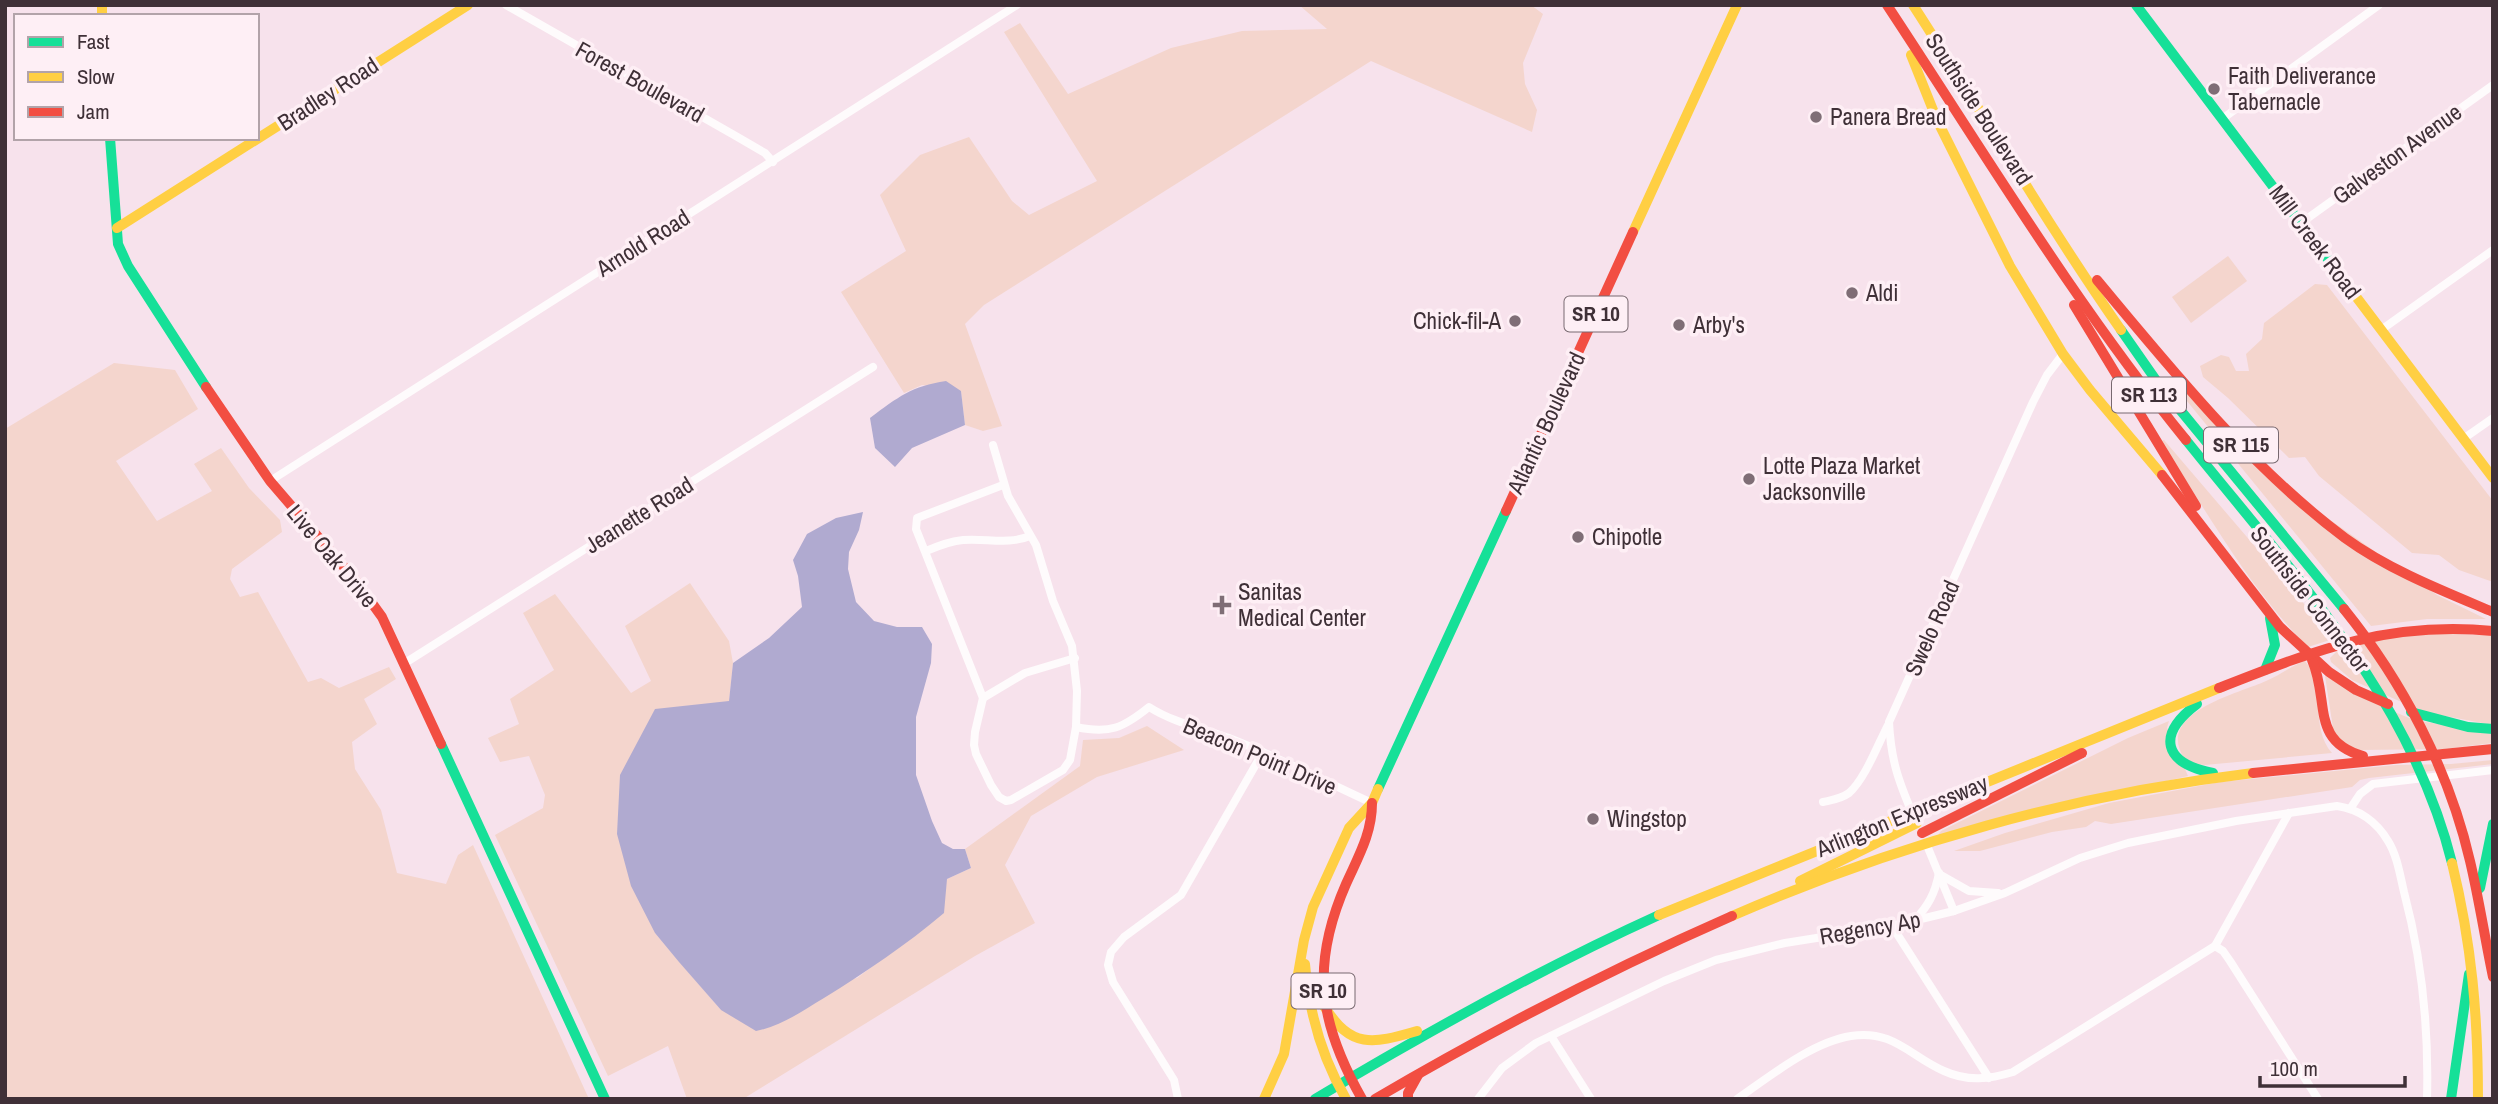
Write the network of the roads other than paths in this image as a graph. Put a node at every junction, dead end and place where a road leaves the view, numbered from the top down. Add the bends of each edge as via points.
1 (468, 5) edge
2 (506, 5) edge
3 (1017, 5) edge
4 (1737, 5) edge
5 (1887, 5) edge
6 (1913, 5) edge
7 (2379, 5) edge
8 (2143, 8) edge
9 (1899, 24) junction
10 (2493, 85) edge
11 (2222, 119) junction
12 (259, 138) edge
13 (110, 140) edge
14 (256, 140) edge
15 (773, 162) junction
16 (2012, 198) junction
17 (2045, 212) junction
18 (2301, 223) junction
19 (117, 228) junction
20 (2493, 250) edge
21 (2381, 330) junction
22 (2063, 354) junction
23 (873, 367) dead end
24 (2493, 418) edge
25 (2463, 439) junction
26 (993, 445) dead end
27 (2493, 478) edge
28 (270, 481) junction
29 (1003, 485) junction
30 (1030, 536) junction
31 (926, 551) junction
32 (2230, 561) junction
33 (2264, 608) junction
34 (2493, 612) edge
35 (2493, 631) edge
36 (2307, 654) junction
37 (1075, 658) junction
38 (405, 663) junction
39 (2265, 670) junction
40 (2238, 681) junction
41 (982, 698) junction
42 (2158, 714) junction
43 (1889, 722) junction
44 (1076, 727) junction
45 (2493, 729) edge
46 (2493, 749) edge
47 (1263, 752) junction
48 (2395, 758) junction
49 (2493, 770) edge
50 (2237, 774) junction
51 (1823, 802) dead end
52 (1371, 803) junction
53 (2350, 809) junction
54 (1912, 812) junction
55 (2289, 813) junction
56 (2493, 824) edge
57 (1919, 828) junction
58 (1927, 846) junction
59 (1938, 873) junction
60 (2005, 893) junction
61 (1954, 911) junction
62 (1914, 921) junction
63 (1892, 926) junction
64 (1705, 928) junction
65 (1304, 940) junction
66 (2216, 946) junction
67 (2493, 977) edge
68 (1324, 1006) junction
69 (1445, 1022) junction
70 (1551, 1036) junction
71 (1419, 1072) junction
72 (1349, 1078) junction
73 (1989, 1078) junction
74 (1338, 1085) junction
75 (605, 1099) edge
76 (1178, 1099) edge
77 (1264, 1099) edge
78 (1315, 1099) edge
79 (1346, 1099) edge
80 (1362, 1099) edge
81 (1375, 1099) edge
82 (1408, 1099) edge
83 (1478, 1099) edge
84 (1591, 1099) edge
85 (1737, 1099) edge
86 (2318, 1099) edge
87 (2427, 1099) edge
88 (2451, 1099) edge
89 (2478, 1099) edge

1 - 12 main road, Bradley Road
2 - 15 street, Forest Boulevard
3 - 15 street, Arnold Road
4 - 52 main road, Atlantic Boulevard / SR 10
5 - 9 main road, Southside Boulevard / SR 115
6 - 17 main road, Southside Boulevard / SR 115
7 - 11 street
8 - 11 main road, Mill Creek Road
9 - 16 main road, Southside Boulevard / SR 115
9 - 22 main road via 1937,120 1971,189
10 - 18 street, Galveston Avenue
11 - 18 main road, Mill Creek Road
13 - 19 main road, Live Oak Drive
14 - 19 main road, Bradley Road
15 - 28 street, Arnold Road
16 - 32 main road, SR 115
16 - 89 main road, Southside Connector / SR 113 via 2140,384 2339,630 2414,753 2454,864 2466,912 2476,991
17 - 34 main road, SR 115 via 2177,376 2285,488 2347,539 2420,581
17 - 67 main road, Southside Connector / SR 113 via 2077,267 2158,383 2351,618 2392,676 2431,748 2455,811 2470,860
18 - 21 main road, Mill Creek Road
19 - 28 main road, Live Oak Drive via 128,266
20 - 21 street
21 - 25 main road, Mill Creek Road
22 - 32 main road
22 - 43 street, Swelo Road via 2033,402
23 - 38 street, Jeanette Road
24 - 25 street
25 - 27 main road, Mill Creek Road
26 - 29 street
28 - 38 main road, Live Oak Drive via 369,595
29 - 30 street
29 - 31 street via 917,518 916,528
30 - 31 street via 1006,541 965,539
30 - 37 street
31 - 41 street
32 - 33 main road, SR 115
33 - 36 main road, SR 115
33 - 39 main road via 2276,636
35 - 36 main road, Arlington Expressway via 2412,628 2357,638
36 - 39 main road, Arlington Expressway
36 - 45 main road, SR 115 via 2356,690 2395,707 2436,720
36 - 48 main road via 2319,677 2333,744 2353,755
37 - 41 street via 1025,673
37 - 44 street
38 - 75 main road, Live Oak Drive
39 - 40 main road, Arlington Expressway
40 - 42 main road, Arlington Expressway
40 - 50 main road via 2180,716 2169,740 2173,755 2185,766
41 - 44 street via 974,746 991,785 1006,801 1063,770 1070,760
42 - 54 main road, Arlington Expressway
42 - 57 main road
43 - 51 street via 1858,782 1848,794
43 - 54 street, Swelo Road via 1897,780
44 - 47 street, Beacon Point Drive via 1118,728 1149,707
46 - 48 main road, Arlington Expressway
47 - 52 street, Beacon Point Drive
47 - 76 street via 1181,895 1124,937 1109,958 1113,982 1174,1080
48 - 50 main road, Arlington Expressway
49 - 53 street via 2373,784
50 - 58 main road, Arlington Expressway via 2077,803
52 - 65 main road, Atlantic Boulevard / SR 10 via 1349,828 1313,907
52 - 68 main road, Atlantic Boulevard / SR 10 via 1368,836 1327,935
53 - 55 street, Regency Ap
53 - 87 street via 2373,821 2389,842 2398,869 2421,973
54 - 57 street, Swelo Road
54 - 69 main road, Arlington Expressway via 1651,918
55 - 60 street, Regency Ap via 2103,850
55 - 66 street
56 - 88 main road
57 - 58 street, Swelo Road
57 - 64 main road
58 - 59 street, Swelo Road
58 - 64 main road, Arlington Expressway via 1832,877
59 - 60 street via 1969,891
59 - 61 street, Swelo Road
59 - 62 street via 1935,892
60 - 61 street, Regency Ap
61 - 62 street, Regency Ap
62 - 63 street, Regency Ap
63 - 70 street, Regency Ap via 1716,960
63 - 73 street
64 - 71 main road, Arlington Expressway via 1576,987
65 - 74 main road via 1316,1035
65 - 77 main road, Atlantic Boulevard / SR 10 via 1284,1054
66 - 73 street via 2018,1071
66 - 86 street
68 - 69 main road via 1343,1033 1361,1042 1386,1040
68 - 72 main road, Atlantic Boulevard / SR 10 via 1335,1050
69 - 72 main road, Arlington Expressway
70 - 83 street, Regency Ap via 1509,1062
70 - 84 street
71 - 81 main road, Arlington Expressway
71 - 82 main road
72 - 74 main road, Arlington Expressway
72 - 80 main road, Atlantic Boulevard / SR 10
73 - 85 street via 1957,1076 1907,1047 1883,1038 1852,1035 1809,1052
74 - 78 main road
74 - 79 main road

